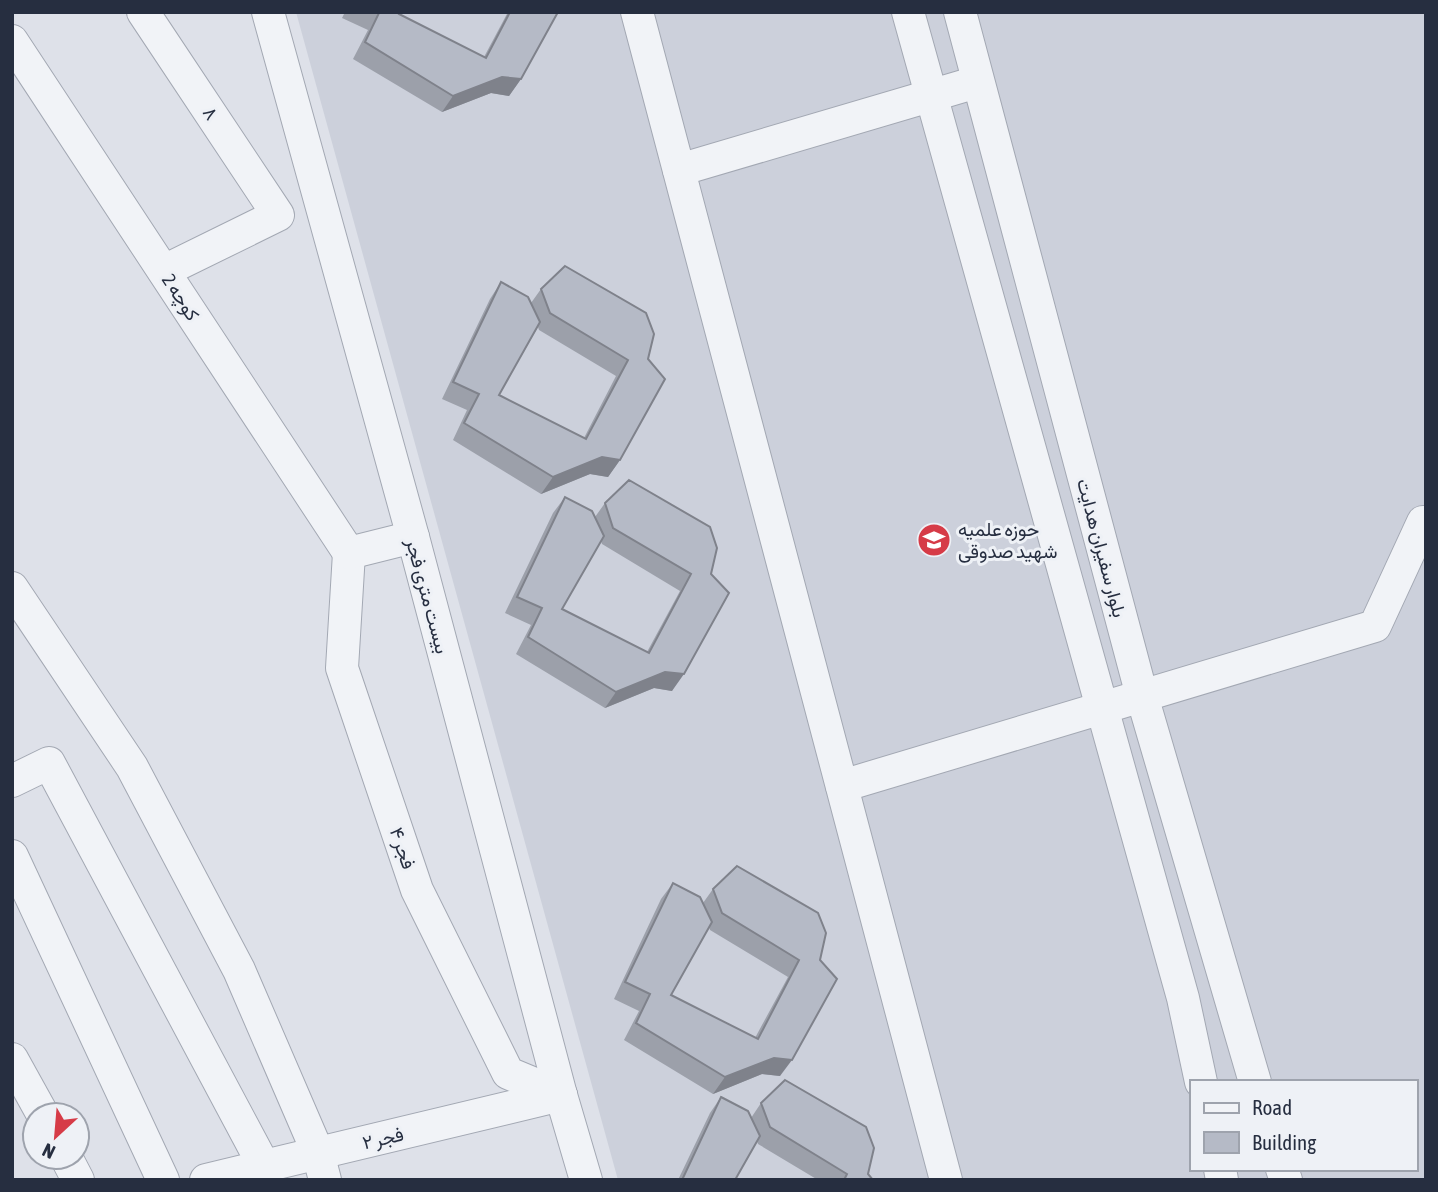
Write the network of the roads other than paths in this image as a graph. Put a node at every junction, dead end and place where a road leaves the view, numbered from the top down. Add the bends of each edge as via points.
1 (144, 12) edge
2 (268, 12) edge
3 (637, 12) edge
4 (908, 12) edge
5 (960, 12) edge
6 (12, 41) edge
7 (977, 82) junction
8 (932, 96) junction
9 (679, 170) junction
10 (164, 271) junction
11 (1426, 522) edge
12 (413, 537) junction
13 (349, 553) junction
14 (12, 588) edge
15 (1142, 696) junction
16 (1102, 708) junction
17 (12, 781) edge
18 (842, 786) junction
19 (12, 856) edge
20 (12, 1059) edge
21 (1201, 1080) edge
22 (1254, 1080) edge
23 (561, 1095) junction
24 (35, 1101) edge
25 (264, 1166) junction
26 (322, 1166) edge
27 (163, 1180) edge
28 (206, 1180) edge
29 (586, 1180) edge
30 (946, 1180) edge

1 - 10 street, ۸ via 278,215
2 - 12 street, بیست متری فجر
3 - 9 street
4 - 8 street
5 - 7 street, بلوار سفیران هدایت
6 - 10 street, کوچه 2
7 - 8 street
7 - 15 street, بلوار سفیران هدایت
8 - 9 street
8 - 16 street
9 - 18 street
10 - 13 street, کوچه 2
11 - 15 street via 1375,626
12 - 13 street
12 - 23 street, بیست متری فجر
13 - 23 street, فجر ۴ via 342,668 417,890 508,1073
14 - 26 street via 132,767 239,970
15 - 16 street
15 - 22 street, بلوار سفیران هدایت
16 - 18 street
16 - 21 street via 1183,998
17 - 25 street via 49,763
18 - 30 street
19 - 27 street
20 - 24 street
23 - 26 street, فجر ۲
23 - 29 street, بیست متری فجر
25 - 26 street, فجر ۲
25 - 28 street, فجر ۲

